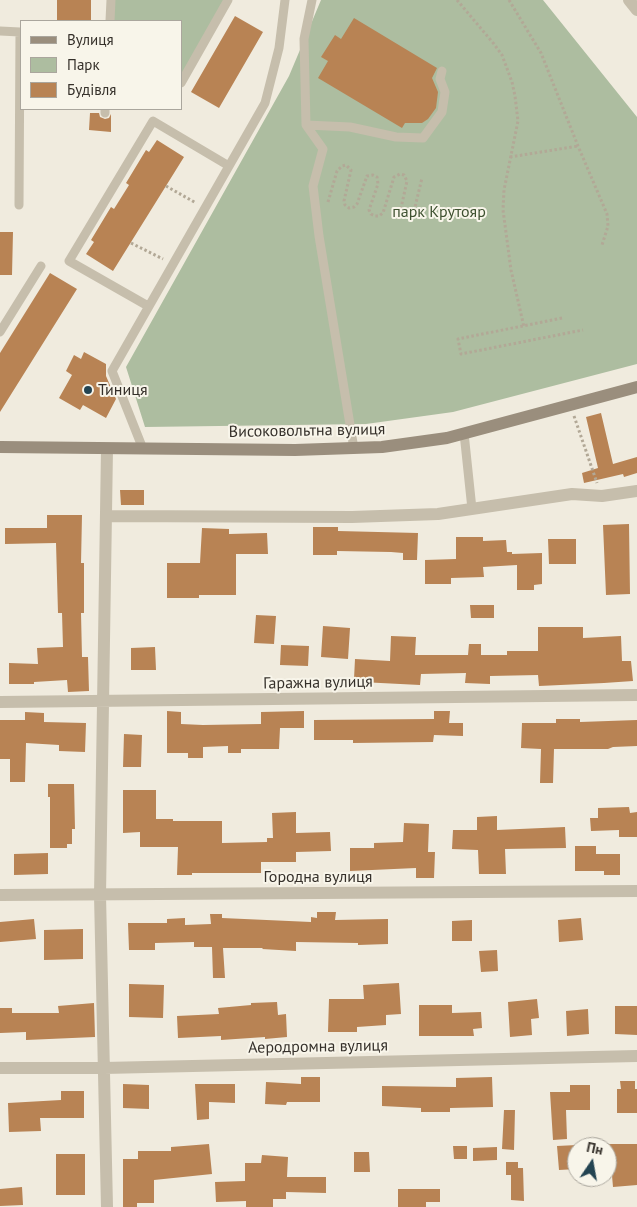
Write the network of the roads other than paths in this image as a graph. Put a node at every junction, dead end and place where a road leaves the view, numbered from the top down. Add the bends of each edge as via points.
1 (111, 0) edge
2 (228, 0) edge
3 (285, 0) edge
4 (312, 0) edge
5 (628, 0) edge
6 (637, 10) edge
7 (110, 20) edge
8 (0, 31) edge
9 (442, 71) dead end
10 (182, 81) edge
11 (306, 125) junction
12 (228, 166) junction
13 (19, 205) dead end
14 (42, 266) dead end
15 (148, 306) junction
16 (0, 332) edge
17 (637, 387) edge
18 (464, 434) junction
19 (0, 447) edge
20 (107, 449) junction
21 (143, 449) junction
22 (354, 449) junction
23 (637, 491) edge
24 (472, 509) junction
25 (106, 516) junction
26 (637, 695) edge
27 (0, 702) edge
28 (104, 702) junction
29 (637, 891) edge
30 (0, 895) edge
31 (100, 895) junction
32 (637, 1056) edge
33 (0, 1068) edge
34 (104, 1068) junction
35 (108, 1207) edge

1 - 7 lane
2 - 10 lane
3 - 12 lane via 265,103
4 - 11 lane via 304,39
5 - 6 street
8 - 13 lane via 20,32
9 - 11 lane via 440,79 445,92 442,112 423,138 396,137 350,127
11 - 22 lane via 323,149 313,186
12 - 15 lane
12 - 15 lane via 153,121 68,261
14 - 16 lane
15 - 21 lane via 112,371
17 - 18 main road, Високовольтна вулиця
18 - 22 main road, Високовольтна вулиця
18 - 24 lane
19 - 20 main road, Високовольтна вулиця
20 - 21 main road, Високовольтна вулиця
20 - 25 street
21 - 22 main road, Високовольтна вулиця
23 - 24 street via 602,496 572,494
24 - 25 street via 438,514 352,516
25 - 28 street
26 - 28 street, Гаражна вулиця
27 - 28 street, Гаражна вулиця
28 - 31 street
29 - 31 street, Городна вулиця
30 - 31 street, Городна вулиця
31 - 34 street
32 - 34 street, Аеродромна вулиця
33 - 34 street, Аеродромна вулиця
34 - 35 street

